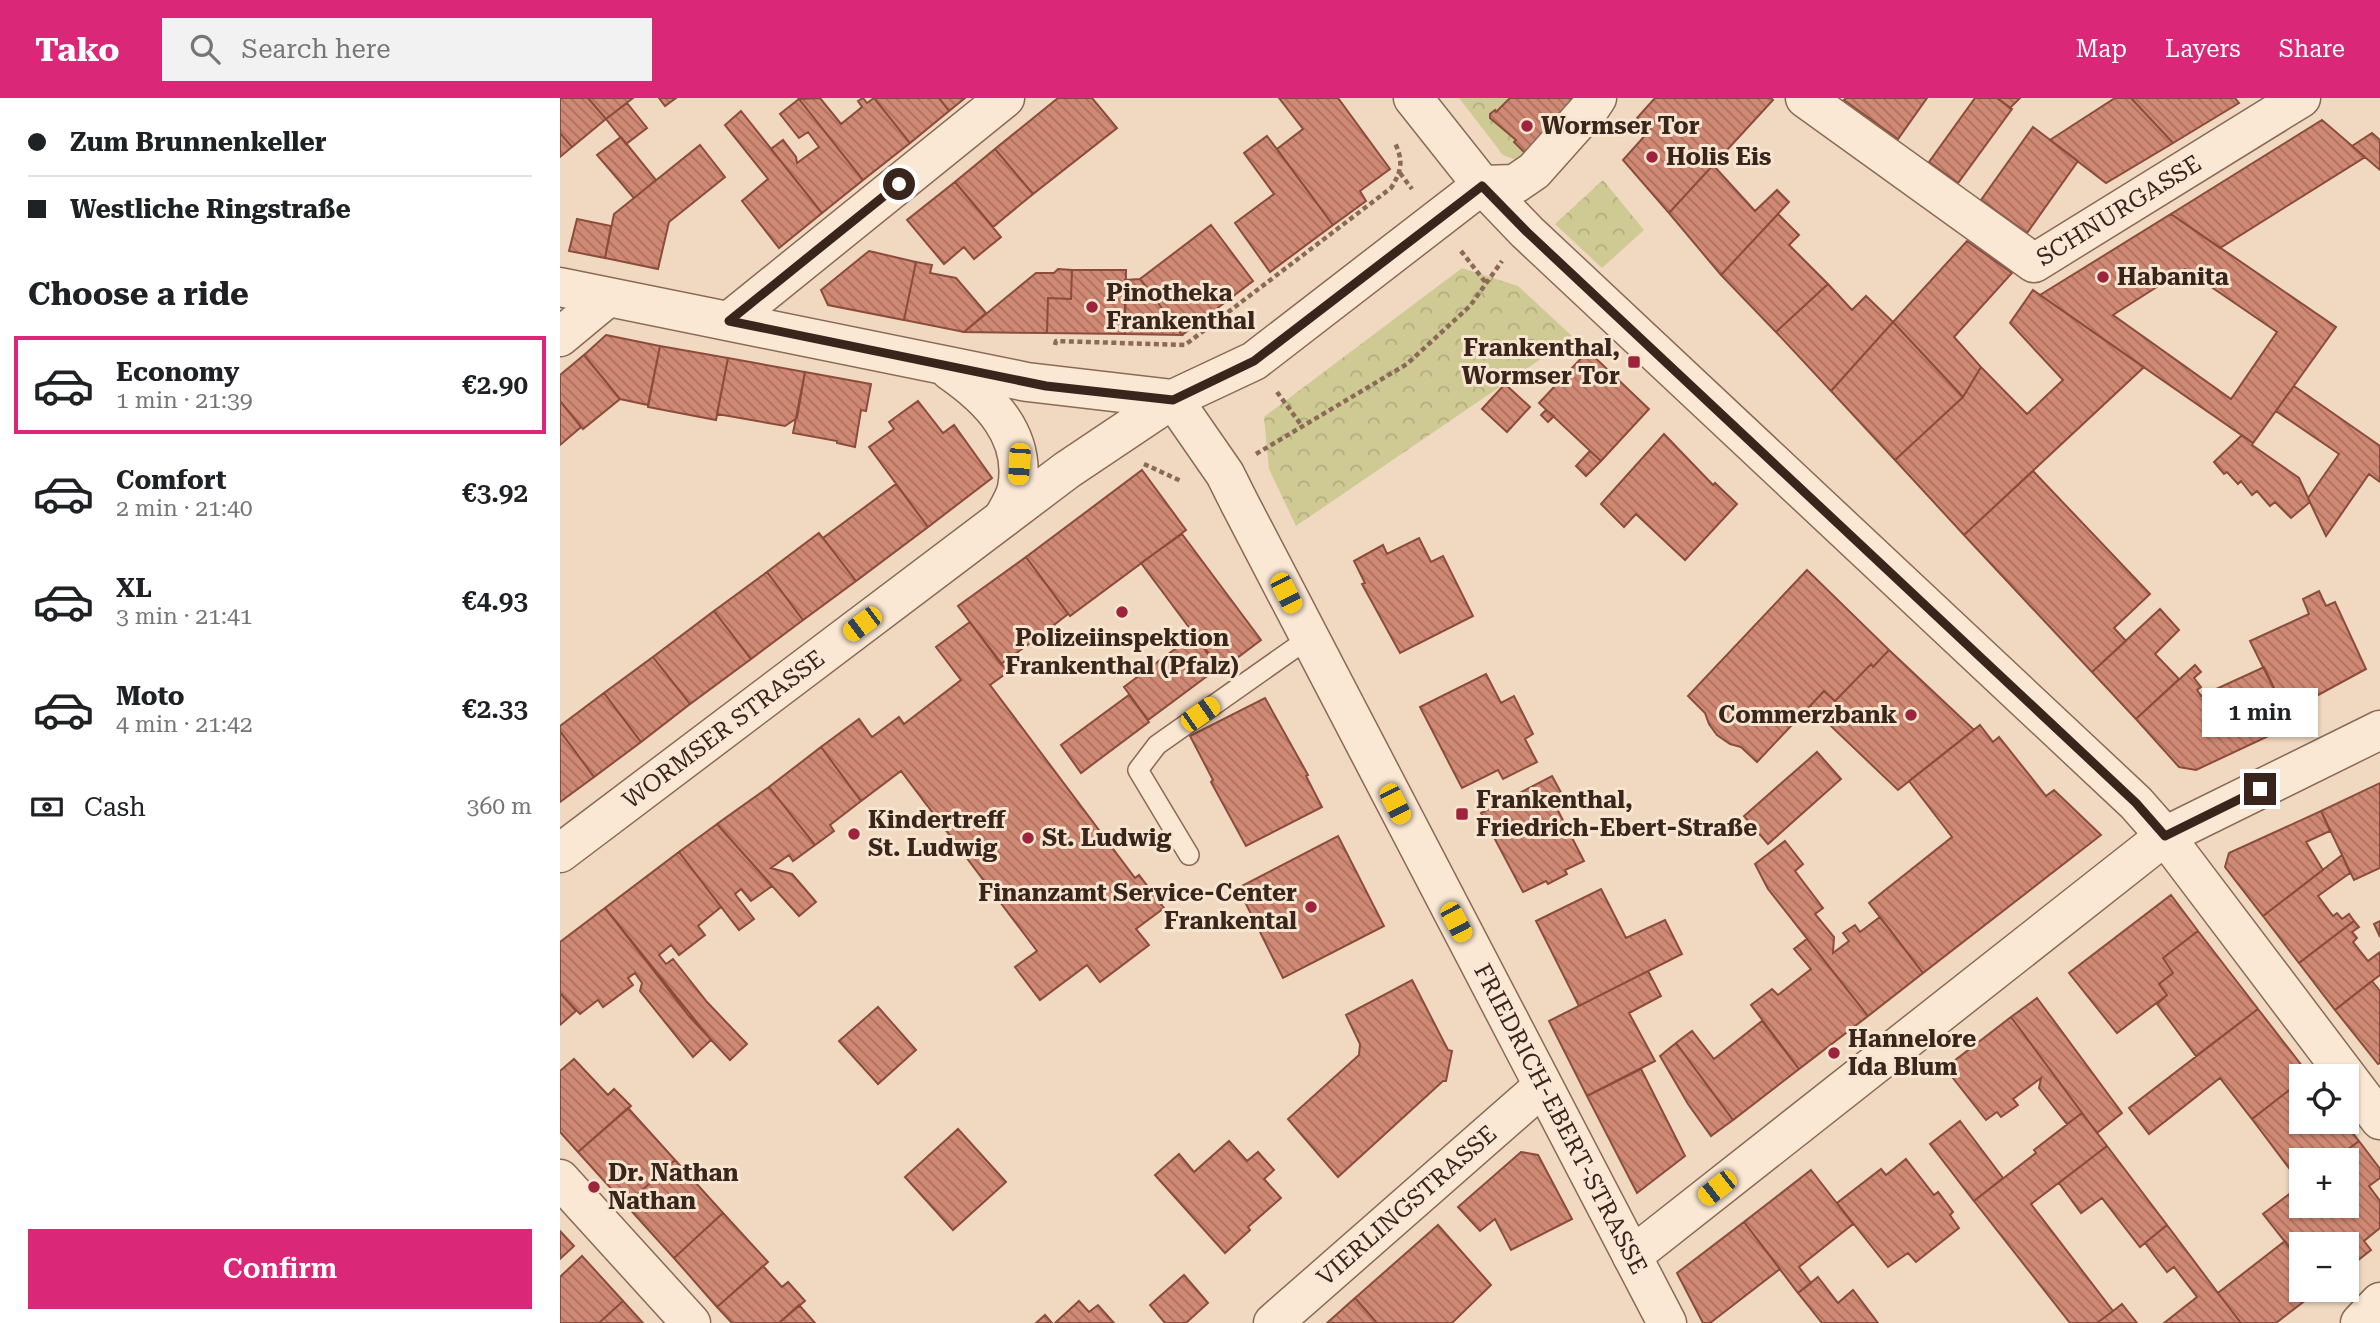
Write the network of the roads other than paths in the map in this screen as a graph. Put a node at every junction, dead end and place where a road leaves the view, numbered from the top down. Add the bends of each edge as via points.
1 (1005, 98) edge
2 (1597, 98) edge
3 (1805, 98) edge
4 (2301, 98) edge
5 (1416, 102) edge
6 (1482, 186) junction
7 (560, 287) edge
8 (607, 298) junction
9 (729, 321) junction
10 (560, 337) edge
11 (942, 365) junction
12 (1173, 400) junction
13 (1003, 518) junction
14 (1309, 638) junction
15 (2380, 730) edge
16 (2165, 836) junction
17 (560, 853) edge
18 (1189, 855) dead end
19 (1542, 1087) junction
20 (2380, 1120) edge
21 (560, 1179) edge
22 (1632, 1255) junction
23 (2380, 1302) edge
24 (691, 1323) edge
25 (1273, 1323) edge
26 (1667, 1323) edge
27 (2360, 1323) edge

1 - 9 street
2 - 6 street via 1534,171 1515,184
3 - 4 street, SCHNURGASSE via 2034,263
5 - 6 street
6 - 12 street, WORMSER STRASSE via 1254,361
6 - 16 street via 2126,794
7 - 8 street
8 - 9 street
8 - 10 street
9 - 11 street
11 - 12 street via 1046,386
11 - 13 street via 974,387 1009,431 1019,464 1017,491
12 - 13 street, WORMSER STRASSE
12 - 14 street, FRIEDRICH-EBERT-STRASSE via 1224,474
13 - 17 street, WORMSER STRASSE
14 - 18 lane via 1157,745 1139,769
14 - 19 street, FRIEDRICH-EBERT-STRASSE
15 - 16 street
16 - 20 street
16 - 22 street
19 - 22 street, FRIEDRICH-EBERT-STRASSE
19 - 25 street, VIERLINGSTRASSE
21 - 24 street
22 - 26 street, FRIEDRICH-EBERT-STRASSE
23 - 27 street

